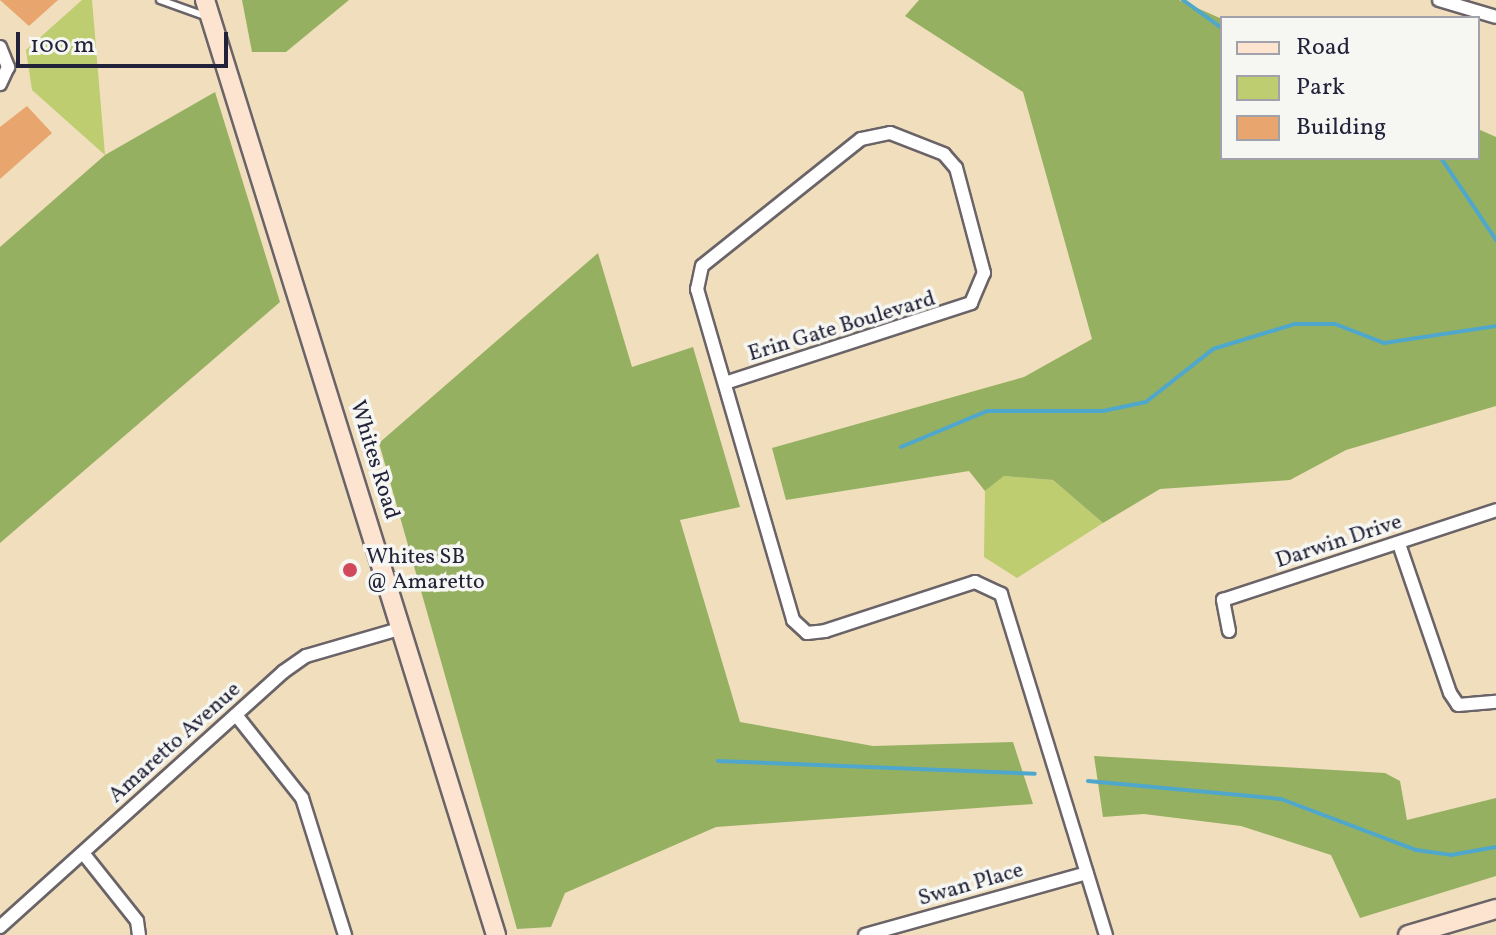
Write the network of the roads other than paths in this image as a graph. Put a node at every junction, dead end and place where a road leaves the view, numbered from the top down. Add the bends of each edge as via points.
1 (160, 0) edge
2 (205, 0) edge
3 (1439, 0) edge
4 (1496, 17) edge
5 (211, 18) junction
6 (0, 47) edge
7 (0, 84) edge
8 (725, 383) junction
9 (1496, 510) edge
10 (1399, 544) junction
11 (399, 629) junction
12 (1229, 631) dead end
13 (1496, 702) edge
14 (236, 715) junction
15 (83, 853) junction
16 (1087, 873) junction
17 (1496, 909) edge
18 (0, 927) edge
19 (139, 935) edge
20 (345, 935) edge
21 (496, 935) edge
22 (865, 935) edge
23 (1106, 935) edge
24 (1408, 935) edge

1 - 5 lane
2 - 5 main road, Whites Road
3 - 4 street
5 - 11 main road, Whites Road
6 - 7 street via 8,67
8 - 8 street, Erin Gate Boulevard via 971,303 984,273 956,168 944,154 890,133 861,139 702,266 697,289
8 - 16 street, Erin Gate Boulevard via 793,620 807,633 975,582 1001,594
9 - 10 street, Darwin Drive
10 - 12 street, Darwin Drive via 1223,600
10 - 13 street via 1450,693 1458,705
11 - 14 street, Amaretto Avenue via 306,656
11 - 21 main road, Whites Road
14 - 15 street, Amaretto Avenue
14 - 20 street via 302,798
15 - 18 street, Amaretto Avenue
15 - 19 street via 137,921
16 - 22 street, Swan Place
16 - 23 street, Erin Gate Boulevard
17 - 24 main road

